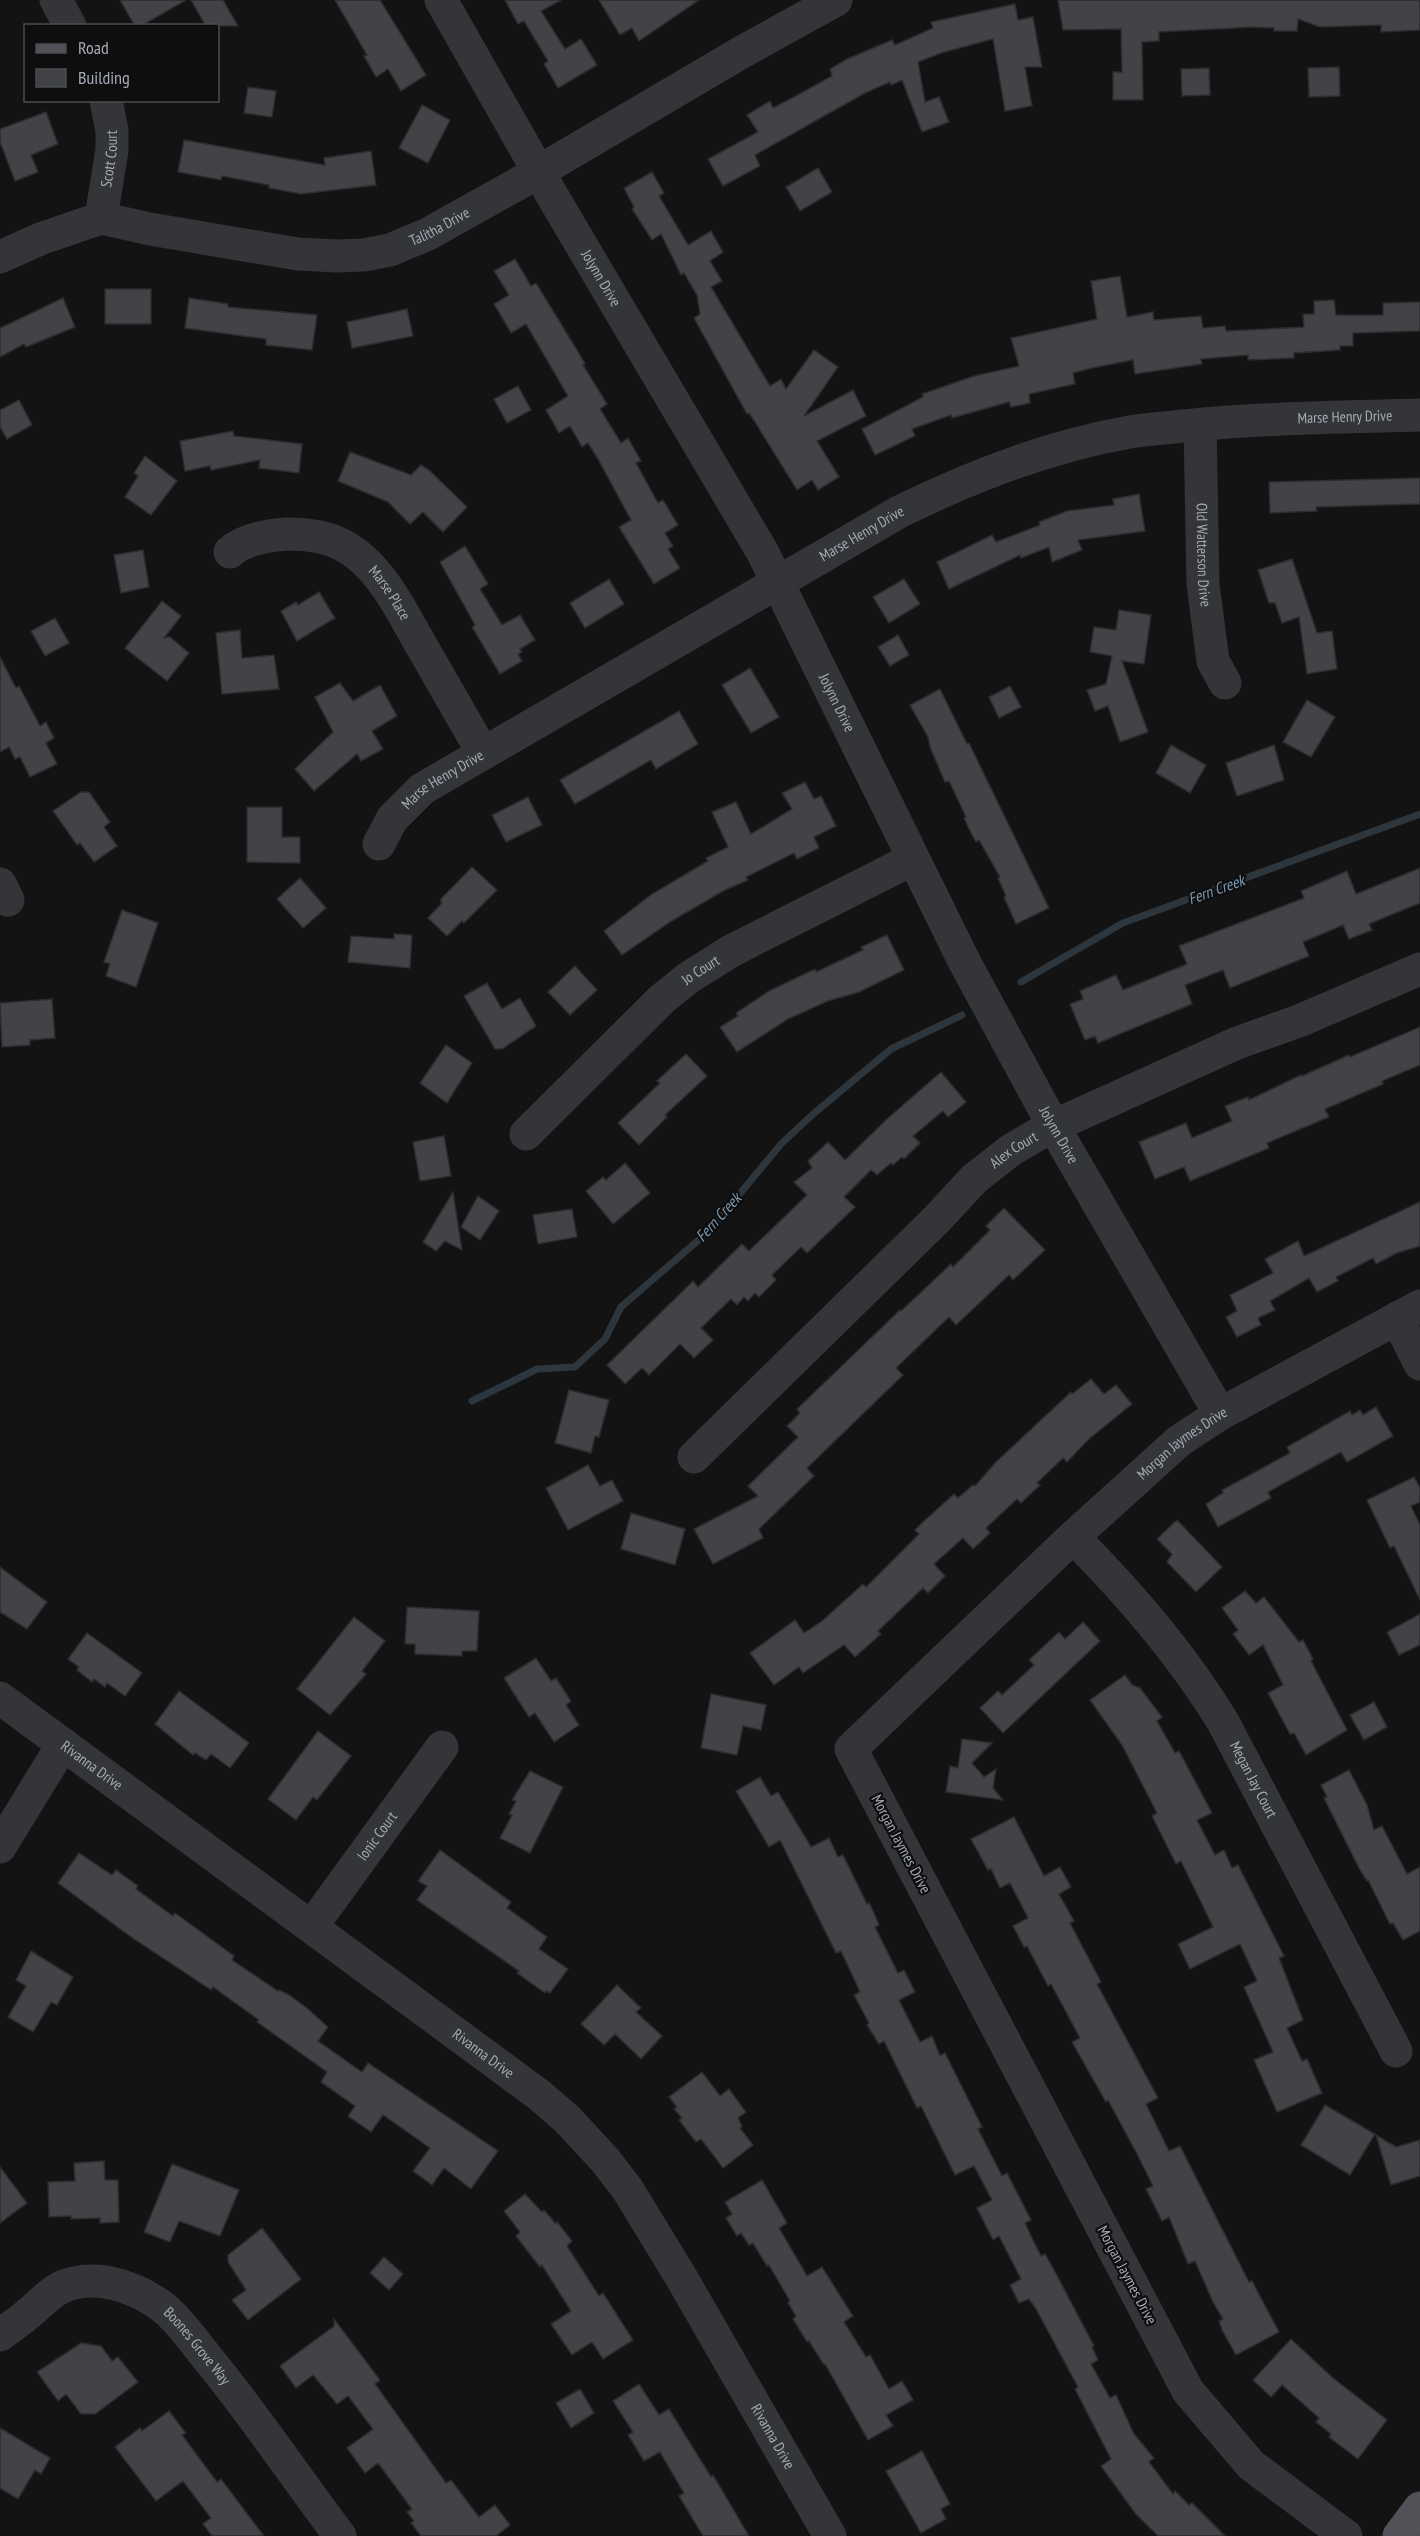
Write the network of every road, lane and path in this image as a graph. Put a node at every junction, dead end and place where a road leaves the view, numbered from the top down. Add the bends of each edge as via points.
1 (56, 0) edge
2 (441, 0) edge
3 (836, 0) edge
4 (69, 24) edge
5 (106, 102) edge
6 (539, 171) junction
7 (101, 218) junction
8 (0, 257) edge
9 (1420, 415) edge
10 (1200, 425) junction
11 (230, 552) dead end
12 (777, 583) junction
13 (1225, 683) dead end
14 (483, 753) junction
15 (379, 844) dead end
16 (914, 859) junction
17 (1420, 969) edge
18 (1054, 1127) junction
19 (526, 1134) dead end
20 (1409, 1312) edge
21 (1420, 1364) edge
22 (1220, 1414) junction
23 (694, 1457) dead end
24 (1073, 1537) junction
25 (0, 1698) edge
26 (63, 1744) junction
27 (442, 1747) dead end
28 (0, 1847) edge
29 (312, 1926) junction
30 (1396, 2051) dead end
31 (0, 2335) edge
32 (1420, 2508) edge
33 (340, 2536) edge
34 (830, 2536) edge
35 (1346, 2536) edge
36 (1399, 2536) edge

1 - 4 street
2 - 6 street, Jolynn Drive
3 - 6 street, Talitha Drive
5 - 7 street, Scott Court via 112,150
6 - 7 street, Talitha Drive via 408,244 364,255 268,250
6 - 12 street, Jolynn Drive
7 - 8 street, Talitha Drive
9 - 10 street, Marse Henry Drive
10 - 12 street, Marse Henry Drive via 1131,432 1000,467 899,512
10 - 13 street, Old Watterson Drive via 1203,584 1213,661
11 - 14 street, Marse Place via 236,546 275,535 299,534 319,536 356,553 392,595
12 - 14 street, Marse Henry Drive
12 - 16 street, Jolynn Drive
14 - 15 street, Marse Henry Drive via 422,789 393,819
16 - 18 street, Jolynn Drive
16 - 19 street, Jo Court via 731,951 688,978
17 - 18 street, Alex Court via 1237,1043
18 - 22 street, Jolynn Drive
18 - 23 street, Alex Court via 1011,1150 974,1179
20 - 21 street
20 - 22 street, Morgan Jaymes Drive
22 - 24 street, Morgan Jaymes Drive via 1179,1441
24 - 30 street, Megan Jay Court via 1120,1583 1198,1681
24 - 35 street, Morgan Jaymes Drive via 851,1749 1188,2391 1251,2465
25 - 26 street, Rivanna Drive
26 - 28 street
26 - 29 street, Rivanna Drive
27 - 29 street, Ionic Court
29 - 34 street, Rivanna Drive via 538,2094 605,2160 681,2277
31 - 33 street, Boones Grove Way via 55,2290 72,2283 118,2285 144,2295 165,2309 230,2386
32 - 36 main road

